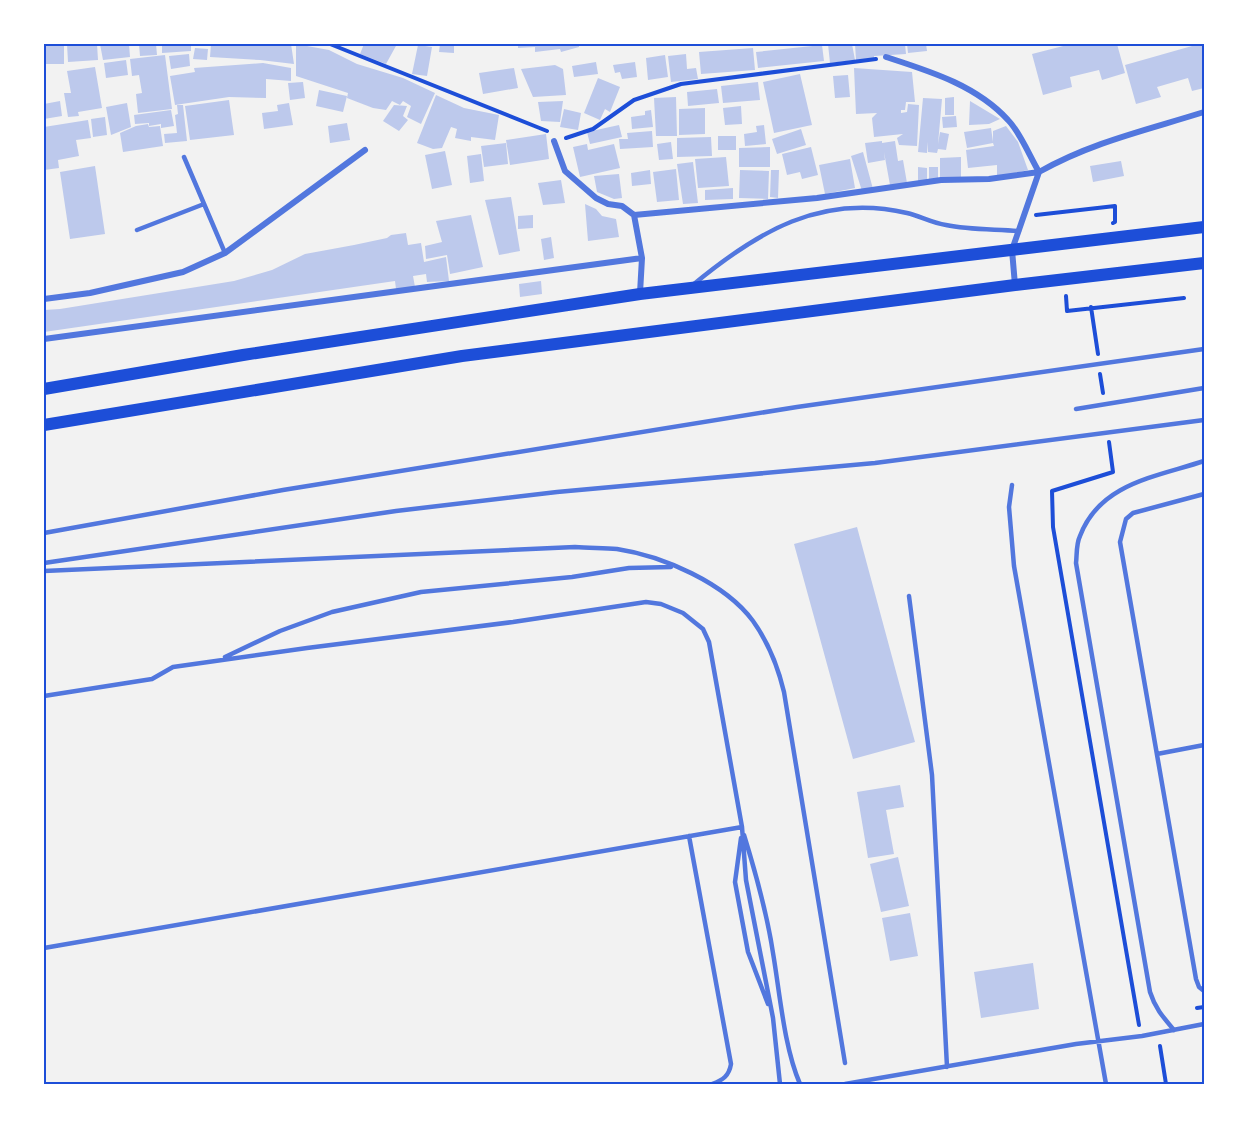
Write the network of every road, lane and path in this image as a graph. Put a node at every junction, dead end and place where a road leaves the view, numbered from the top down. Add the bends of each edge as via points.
1 (330, 44) edge
2 (886, 57) joint
3 (1204, 112) edge
4 (554, 141) junction
5 (365, 150) dead end
6 (184, 157) dead end
7 (1039, 172) junction
8 (204, 204) junction
9 (634, 215) junction
10 (1023, 217) junction
11 (1115, 222) dead end
12 (1204, 227) edge
13 (137, 230) dead end
14 (1019, 231) junction
15 (1012, 250) junction
16 (225, 253) junction
17 (642, 258) junction
18 (1204, 263) edge
19 (1015, 285) junction
20 (689, 288) junction
21 (640, 294) junction
22 (1184, 298) dead end
23 (44, 299) edge
24 (44, 339) edge
25 (1204, 349) edge
26 (1098, 354) dead end
27 (1099, 366) dead end
28 (1204, 388) edge
29 (44, 389) edge
30 (1104, 401) dead end
31 (1076, 409) dead end
32 (1204, 420) edge
33 (44, 425) edge
34 (1108, 436) dead end
35 (1204, 462) edge
36 (1113, 472) dead end
37 (1012, 485) dead end
38 (1204, 494) edge
39 (44, 533) edge
40 (44, 564) edge
41 (677, 567) junction
42 (44, 571) edge
43 (909, 596) dead end
44 (219, 660) junction
45 (44, 696) edge
46 (1204, 746) edge
47 (1157, 754) junction
48 (742, 827) junction
49 (689, 836) junction
50 (44, 948) edge
51 (1204, 991) edge
52 (1204, 1007) edge
53 (1197, 1008) dead end
54 (773, 1018) junction
55 (1204, 1024) edge
56 (1174, 1030) junction
57 (1160, 1046) dead end
58 (845, 1063) dead end
59 (947, 1067) junction
60 (712, 1084) edge
61 (780, 1084) edge
62 (800, 1084) edge
63 (845, 1084) edge
64 (1106, 1084) edge
65 (1166, 1084) edge

1 - 4 path via 549,132
2 - 4 path via 681,84 634,100 593,129
2 - 7 street via 931,71 974,92 1009,120
3 - 7 street via 1068,155
4 - 9 street via 566,171 596,198 622,206
5 - 16 street
6 - 8 lane
7 - 9 street
7 - 10 street
8 - 13 lane
8 - 16 lane
9 - 17 street
10 - 11 path via 1115,206
10 - 14 street
12 - 15 main road
14 - 15 street
14 - 20 lane via 945,225 906,212 845,208 827,211 784,223 729,254
15 - 19 street
15 - 20 main road
16 - 23 street via 183,272
17 - 21 street
17 - 24 street
18 - 19 main road
19 - 33 main road via 462,357
20 - 21 main road
21 - 29 main road
22 - 26 path via 1092,308
25 - 39 lane via 797,407
27 - 30 path
28 - 31 lane
32 - 40 lane via 875,463 396,511
34 - 36 path
35 - 56 lane via 1131,484 1110,495 1088,519 1078,538 1076,563 1150,992 1154,1006
37 - 64 lane via 1009,507 1014,566
38 - 47 lane via 1133,513 1122,530 1121,557
41 - 42 lane via 617,549 575,547
41 - 44 lane via 629,568 421,592 332,612
41 - 58 lane via 731,598 753,621 778,668
43 - 59 lane via 932,775
44 - 45 lane via 173,667 152,679
44 - 48 lane via 646,602 662,604 694,621 709,642
46 - 47 lane
47 - 51 lane via 1196,979
48 - 49 lane
48 - 54 lane via 746,880
48 - 54 lane via 735,882 748,952
48 - 62 lane via 771,939 789,1050
49 - 50 lane
49 - 60 lane via 731,1064 725,1078
52 - 53 path
54 - 61 lane
55 - 56 lane
56 - 59 lane
57 - 65 path
59 - 63 lane

